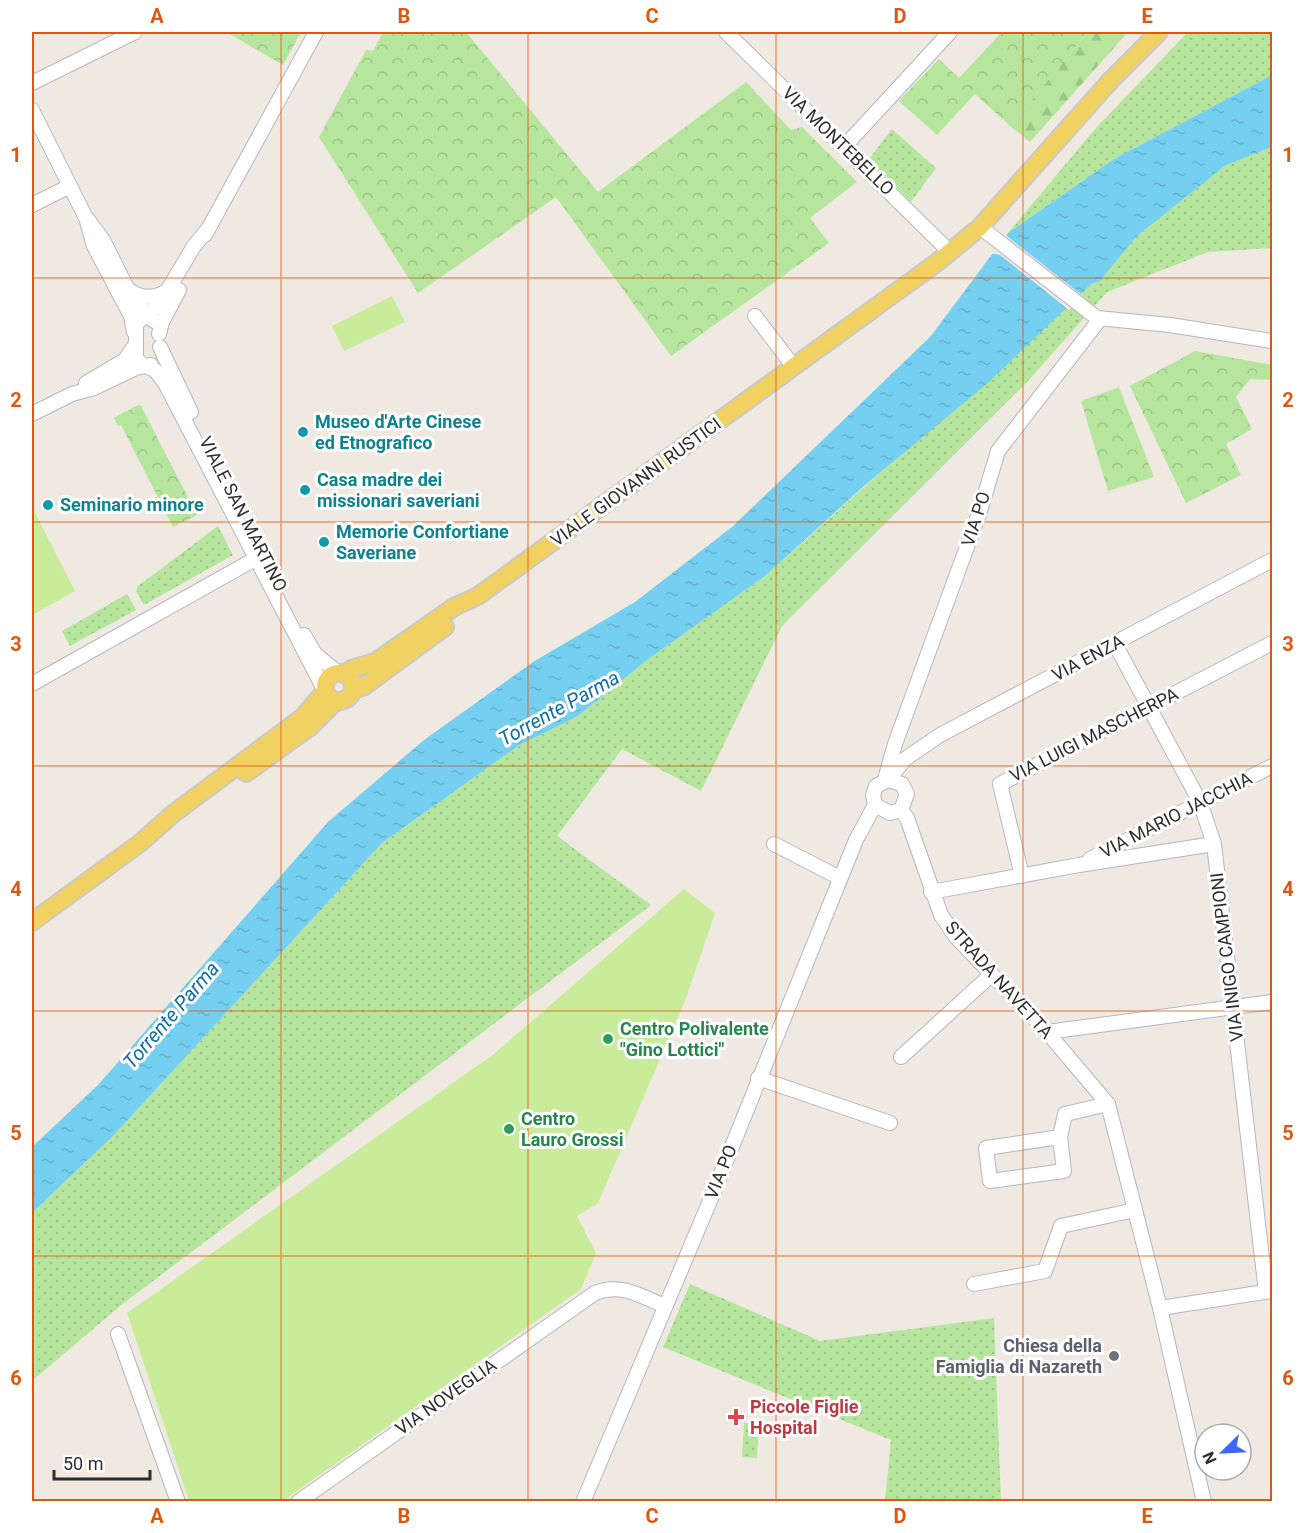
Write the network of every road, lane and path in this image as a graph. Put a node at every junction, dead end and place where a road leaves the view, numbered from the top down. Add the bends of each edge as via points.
1 (135, 32) edge
2 (316, 32) edge
3 (726, 32) edge
4 (950, 32) edge
5 (1159, 32) edge
6 (32, 83) edge
7 (32, 110) edge
8 (844, 147) junction
9 (70, 186) junction
10 (32, 205) edge
11 (85, 216) junction
12 (980, 227) junction
13 (208, 229) junction
14 (950, 252) junction
15 (125, 285) junction
16 (170, 287) junction
17 (755, 316) dead end
18 (1095, 316) junction
19 (148, 319) junction
20 (135, 337) junction
21 (160, 340) junction
22 (1272, 341) edge
23 (149, 366) junction
24 (794, 367) junction
25 (72, 394) junction
26 (32, 414) edge
27 (255, 559) junction
28 (1272, 560) edge
29 (478, 596) junction
30 (1272, 643) edge
31 (1115, 644) junction
32 (342, 674) junction
33 (32, 684) edge
34 (353, 690) junction
35 (330, 696) junction
36 (1150, 706) junction
37 (895, 744) junction
38 (910, 756) junction
39 (1272, 766) edge
40 (886, 780) junction
41 (902, 784) junction
42 (1200, 802) junction
43 (880, 809) junction
44 (901, 810) junction
45 (774, 844) dead end
46 (1214, 844) junction
47 (1079, 865) junction
48 (1022, 876) junction
49 (840, 878) junction
50 (931, 892) junction
51 (33, 916) edge
52 (991, 975) junction
53 (1272, 1002) edge
54 (1233, 1008) junction
55 (1047, 1032) junction
56 (901, 1057) dead end
57 (758, 1078) junction
58 (1108, 1104) junction
59 (890, 1123) dead end
60 (1060, 1137) junction
61 (1135, 1210) junction
62 (974, 1284) dead end
63 (1269, 1292) edge
64 (664, 1306) junction
65 (1160, 1308) junction
66 (118, 1334) dead end
67 (178, 1502) edge
68 (298, 1502) edge
69 (583, 1502) edge
70 (1204, 1502) edge

1 - 6 street
2 - 13 street
3 - 8 street, VIA MONTEBELLO
4 - 8 street
5 - 12 main road, VIALE GIOVANNI RUSTICI
7 - 9 street
8 - 14 street, VIA MONTEBELLO
9 - 10 street
9 - 11 street
11 - 15 street, VIALE SAN MARTINO via 103,240
11 - 20 street via 94,246 131,316
12 - 14 main road, VIALE GIOVANNI RUSTICI
12 - 18 street
13 - 16 street
13 - 21 street via 164,317
14 - 24 main road, VIALE GIOVANNI RUSTICI
15 - 16 street via 133,293 146,296 159,295
15 - 19 street, VIALE SAN MARTINO
16 - 19 street
17 - 24 street
18 - 22 street
18 - 37 street, VIA PO via 998,451 982,507
19 - 20 street via 136,324
19 - 21 street, VIALE SAN MARTINO
20 - 23 street, VIALE SAN MARTINO via 136,358
20 - 25 street via 133,351 125,360
21 - 23 street via 158,360
21 - 32 street, VIALE SAN MARTINO via 184,399 310,646 318,658
23 - 25 street
23 - 27 street, VIALE SAN MARTINO via 165,383
24 - 29 main road, VIALE GIOVANNI RUSTICI
25 - 26 street
27 - 33 street
27 - 35 street, VIALE SAN MARTINO
28 - 31 street, VIA ENZA
29 - 32 main road, VIALE GIOVANNI RUSTICI via 454,607 375,662
29 - 34 main road, VIALE GIOVANNI RUSTICI via 457,618 363,687
30 - 36 street, VIA LUIGI MASCHERPA
31 - 36 street, VIA INIGO CAMPIONI
31 - 38 street, VIA ENZA via 940,735
32 - 34 main road via 352,681
32 - 35 main road, VIALE GIOVANNI RUSTICI via 327,679
34 - 35 main road, VIALE GIOVANNI RUSTICI via 347,699
35 - 51 main road, VIALE GIOVANNI RUSTICI via 310,727 176,824 140,843
36 - 42 street, VIA INIGO CAMPIONI
36 - 48 street, VIA LUIGI MASCHERPA via 1000,784
37 - 38 street
37 - 40 street, VIA PO
38 - 40 street, VIA PO
38 - 41 street
39 - 42 street, VIA MARIO JACCHIA
40 - 41 street
40 - 43 street, VIA PO via 874,790
41 - 44 street via 907,794
42 - 46 street, VIA INIGO CAMPIONI
42 - 47 street, VIA MARIO JACCHIA
43 - 44 street
43 - 49 street, VIA PO via 856,840
44 - 50 street, STRADA NAVETTA
45 - 49 street
46 - 47 street, VIA MARIO JACCHIA
46 - 54 street, VIA INIGO CAMPIONI
47 - 48 street, VIA MARIO JACCHIA
48 - 50 street, VIA MARIO JACCHIA
49 - 57 street, VIA PO
50 - 52 street, STRADA NAVETTA via 956,937
52 - 55 street, STRADA NAVETTA
52 - 56 street
53 - 54 street
54 - 55 street
54 - 63 street, VIA INIGO CAMPIONI
55 - 58 street, STRADA NAVETTA
57 - 59 street
57 - 64 street, VIA PO
58 - 60 street via 1065,1114
58 - 61 street, STRADA NAVETTA
60 - 60 street via 986,1148 990,1181 1064,1171
61 - 62 street via 1061,1226 1045,1271
61 - 65 street, STRADA NAVETTA
63 - 65 street
64 - 68 street, VIA NOVEGLIA via 610,1287 595,1293
64 - 69 street, VIA PO
65 - 70 street, STRADA NAVETTA
66 - 67 street

